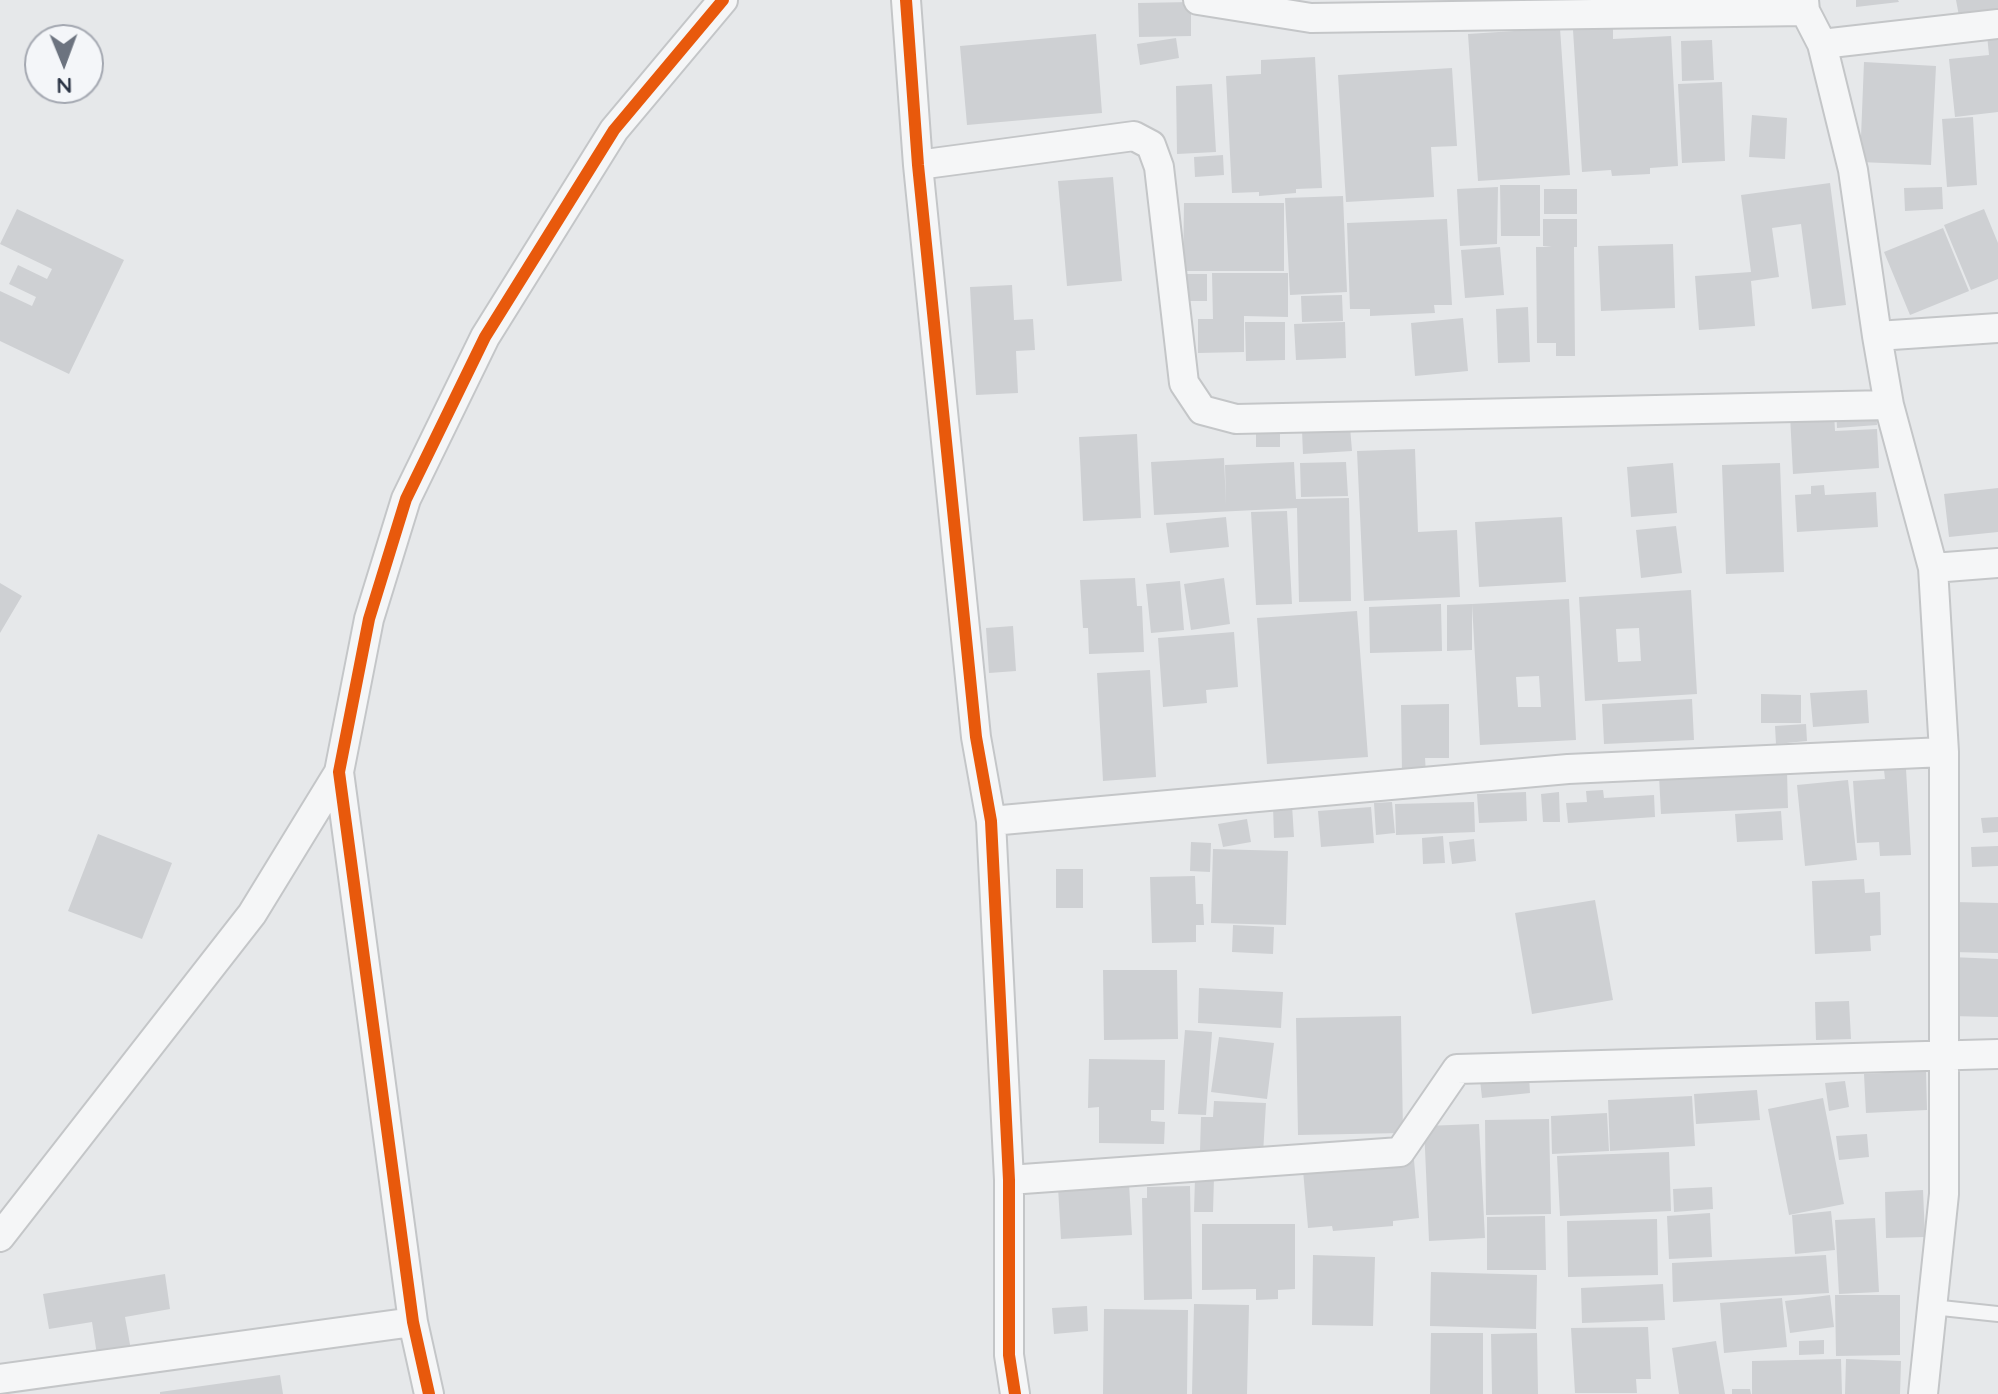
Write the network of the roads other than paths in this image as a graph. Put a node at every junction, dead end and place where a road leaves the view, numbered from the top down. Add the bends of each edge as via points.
1 (723, 0) edge
2 (906, 0) edge
3 (1198, 0) edge
4 (1805, 5) edge
5 (1998, 24) edge
6 (1822, 44) junction
7 (918, 165) junction
8 (1998, 328) edge
9 (1877, 336) junction
10 (1889, 405) junction
11 (1998, 563) edge
12 (1933, 568) junction
13 (1944, 752) junction
14 (339, 772) junction
15 (991, 821) junction
16 (1998, 1054) edge
17 (1944, 1057) junction
18 (1009, 1180) junction
19 (0, 1237) edge
20 (1932, 1307) junction
21 (1998, 1314) edge
22 (413, 1322) junction
23 (0, 1379) edge
24 (429, 1394) edge
25 (1015, 1394) edge
26 (1923, 1394) edge

1 - 14 street via 614,130 485,337 406,499 369,619
2 - 7 street
3 - 4 street via 1311,18
4 - 6 street
5 - 6 street
6 - 9 street via 1853,170
7 - 10 street via 1134,136 1151,145 1159,167 1184,383 1202,410 1236,419
7 - 15 street via 976,737
8 - 9 street
9 - 10 street
10 - 12 street
11 - 12 street
12 - 13 street
13 - 15 street via 1568,769
13 - 17 street
14 - 19 street via 252,914
14 - 22 street
15 - 18 street
16 - 17 street
17 - 18 street via 1457,1069 1400,1152
17 - 20 street via 1944,1194
18 - 25 street via 1009,1355
20 - 21 lane
20 - 26 street
22 - 23 street
22 - 24 street

